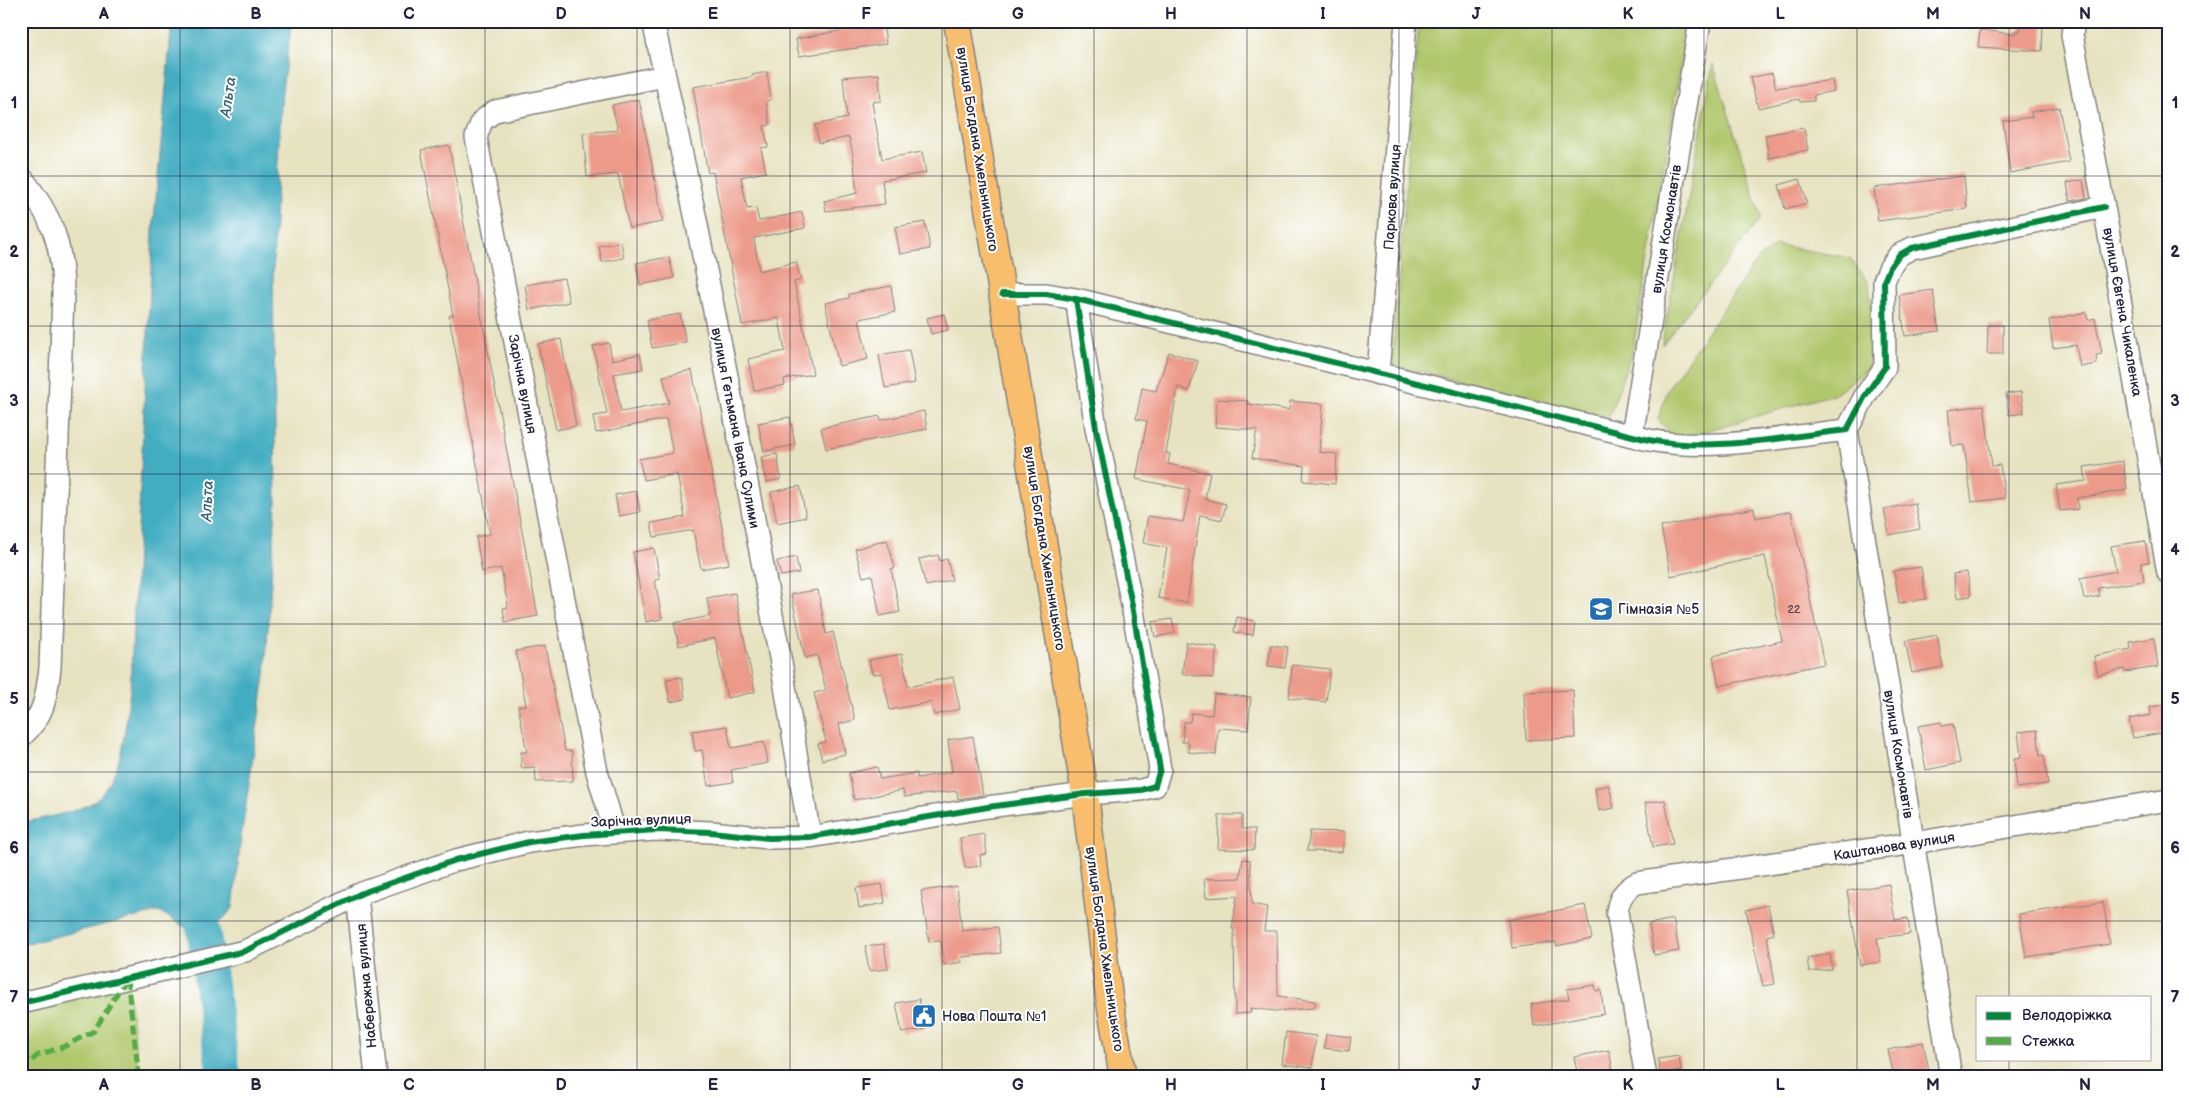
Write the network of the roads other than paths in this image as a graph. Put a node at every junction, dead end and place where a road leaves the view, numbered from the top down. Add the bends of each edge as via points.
1 (653, 21) edge
2 (957, 21) edge
3 (1406, 21) edge
4 (1700, 21) edge
5 (2074, 21) edge
6 (664, 76) junction
7 (21, 177) edge
8 (2104, 207) junction
9 (1002, 294) junction
10 (1076, 299) junction
11 (1378, 374) junction
12 (1847, 430) junction
13 (1632, 436) junction
14 (2168, 573) edge
15 (21, 737) edge
16 (1086, 794) junction
17 (2168, 800) edge
18 (615, 832) junction
19 (810, 838) junction
20 (1914, 843) junction
21 (357, 895) junction
22 (21, 1004) edge
23 (376, 1077) edge
24 (1123, 1077) edge
25 (1646, 1077) edge
26 (1951, 1077) edge

1 - 6 street, вулиця Гетьмана Івана Сулими
2 - 9 main road, вулиця Богдана Хмельницького
3 - 11 street, Паркова вулиця
4 - 13 street, вулиця Космонавтів
5 - 8 street, вулиця Євгена Чикаленка via 2072,35
6 - 18 street, Зарічна вулиця via 496,111 482,121 476,137 597,772
6 - 19 street, вулиця Гетьмана Івана Сулими via 728,386 782,668
7 - 15 street via 56,235 63,268 50,668 45,704 31,728
8 - 12 street via 1912,248 1899,255 1884,280 1885,367
8 - 14 street, вулиця Євгена Чикаленка
9 - 10 street via 1046,294
9 - 16 main road, вулиця Богдана Хмельницького
10 - 11 street
10 - 16 street, Зарічна вулиця via 1096,428 1132,605 1160,770 1156,786 1149,789
11 - 13 street
12 - 13 street via 1700,445 1675,445
12 - 20 street, вулиця Космонавтів
16 - 19 street, Зарічна вулиця via 988,807
16 - 24 main road, вулиця Богдана Хмельницького via 1109,997
17 - 20 street, Каштанова вулиця
18 - 19 street, Зарічна вулиця via 685,830 769,838
18 - 21 street, Зарічна вулиця via 556,838 493,850
20 - 25 street, Каштанова вулиця via 1638,884 1622,894 1617,912
20 - 26 street, вулиця Космонавтів
21 - 22 street, Зарічна вулиця via 235,954
21 - 23 street, Набережна вулиця

